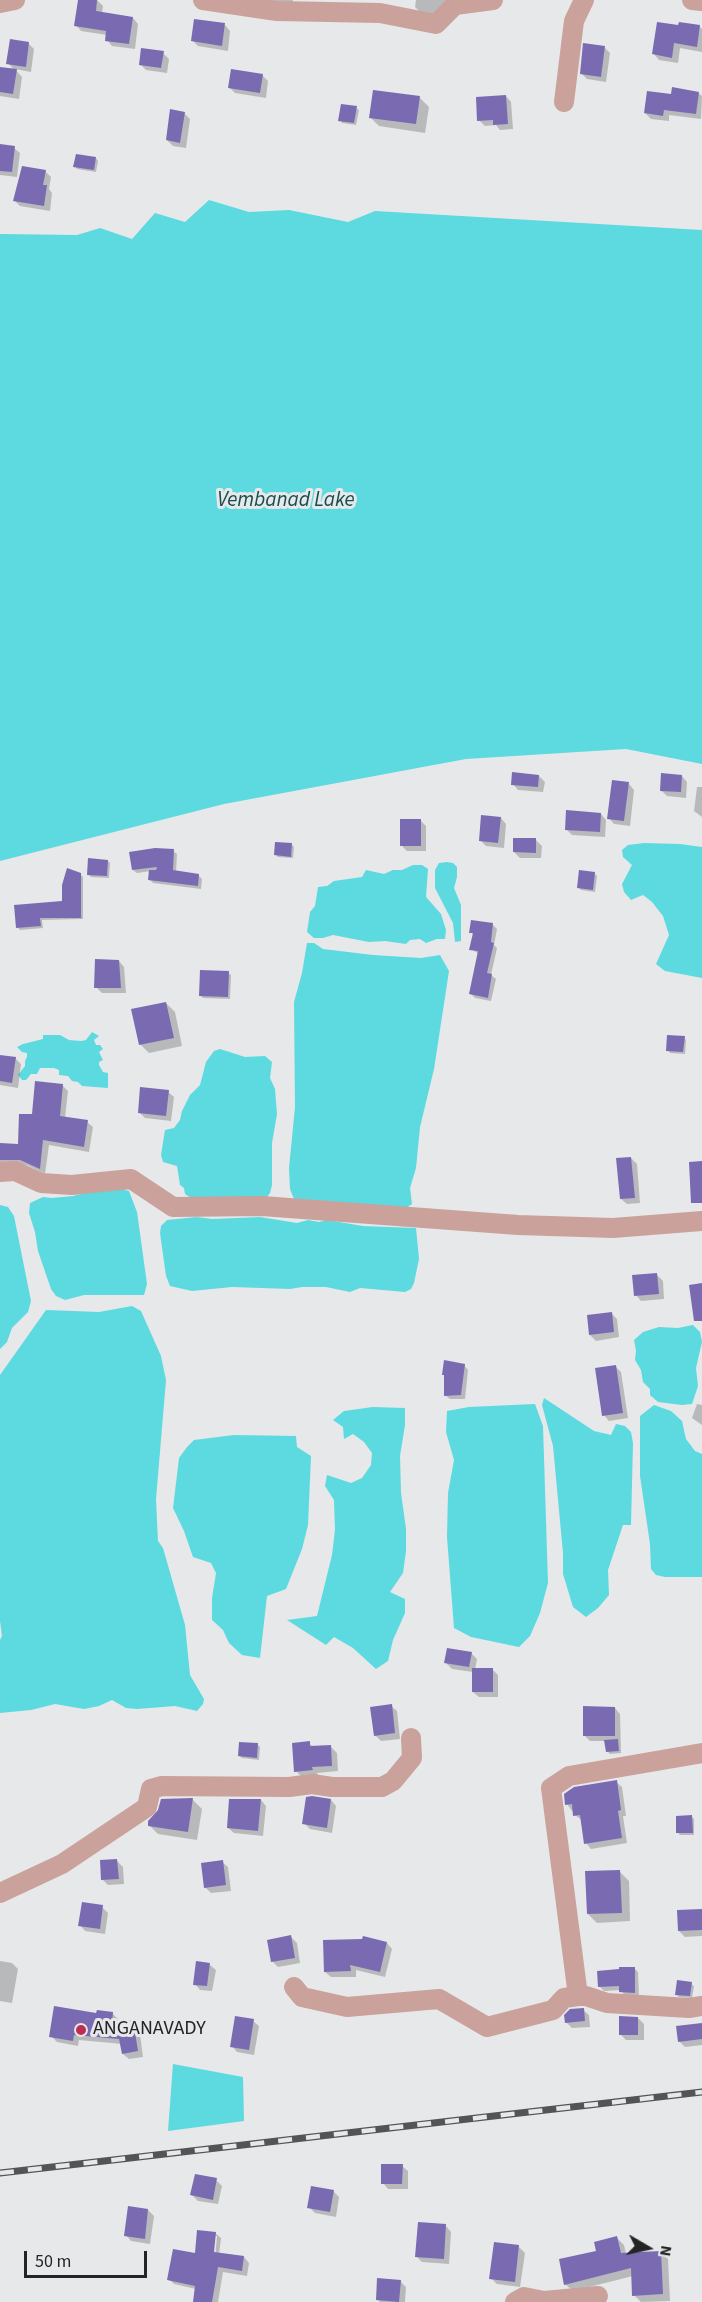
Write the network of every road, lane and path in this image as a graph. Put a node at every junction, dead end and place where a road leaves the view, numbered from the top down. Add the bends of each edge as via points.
1 (15, 0) edge
2 (203, 0) edge
3 (493, 0) edge
4 (584, 0) edge
5 (692, 0) edge
6 (702, 1) edge
7 (0, 3) edge
8 (380, 6) edge
9 (564, 102) dead end
10 (0, 1172) edge
11 (702, 1221) edge
12 (411, 1738) dead end
13 (702, 1753) edge
14 (0, 1893) edge
15 (294, 1988) dead end
16 (578, 1996) junction
17 (702, 2006) edge
18 (598, 2296) dead end
19 (515, 2302) edge

1 - 7 street
2 - 8 street via 277,11
3 - 8 street via 455,6 436,24
4 - 9 street via 574,21
5 - 6 street
10 - 11 street via 15,1172 41,1184 131,1179 173,1207 262,1206 601,1228
12 - 14 street via 412,1758 382,1788 312,1784 152,1789 147,1807 62,1864
13 - 16 street via 568,1776 551,1788
15 - 16 street via 302,1997 347,2007 439,1999 487,2027 553,2010 564,1998
16 - 17 street via 607,2003
18 - 19 street via 544,2301 524,2297

